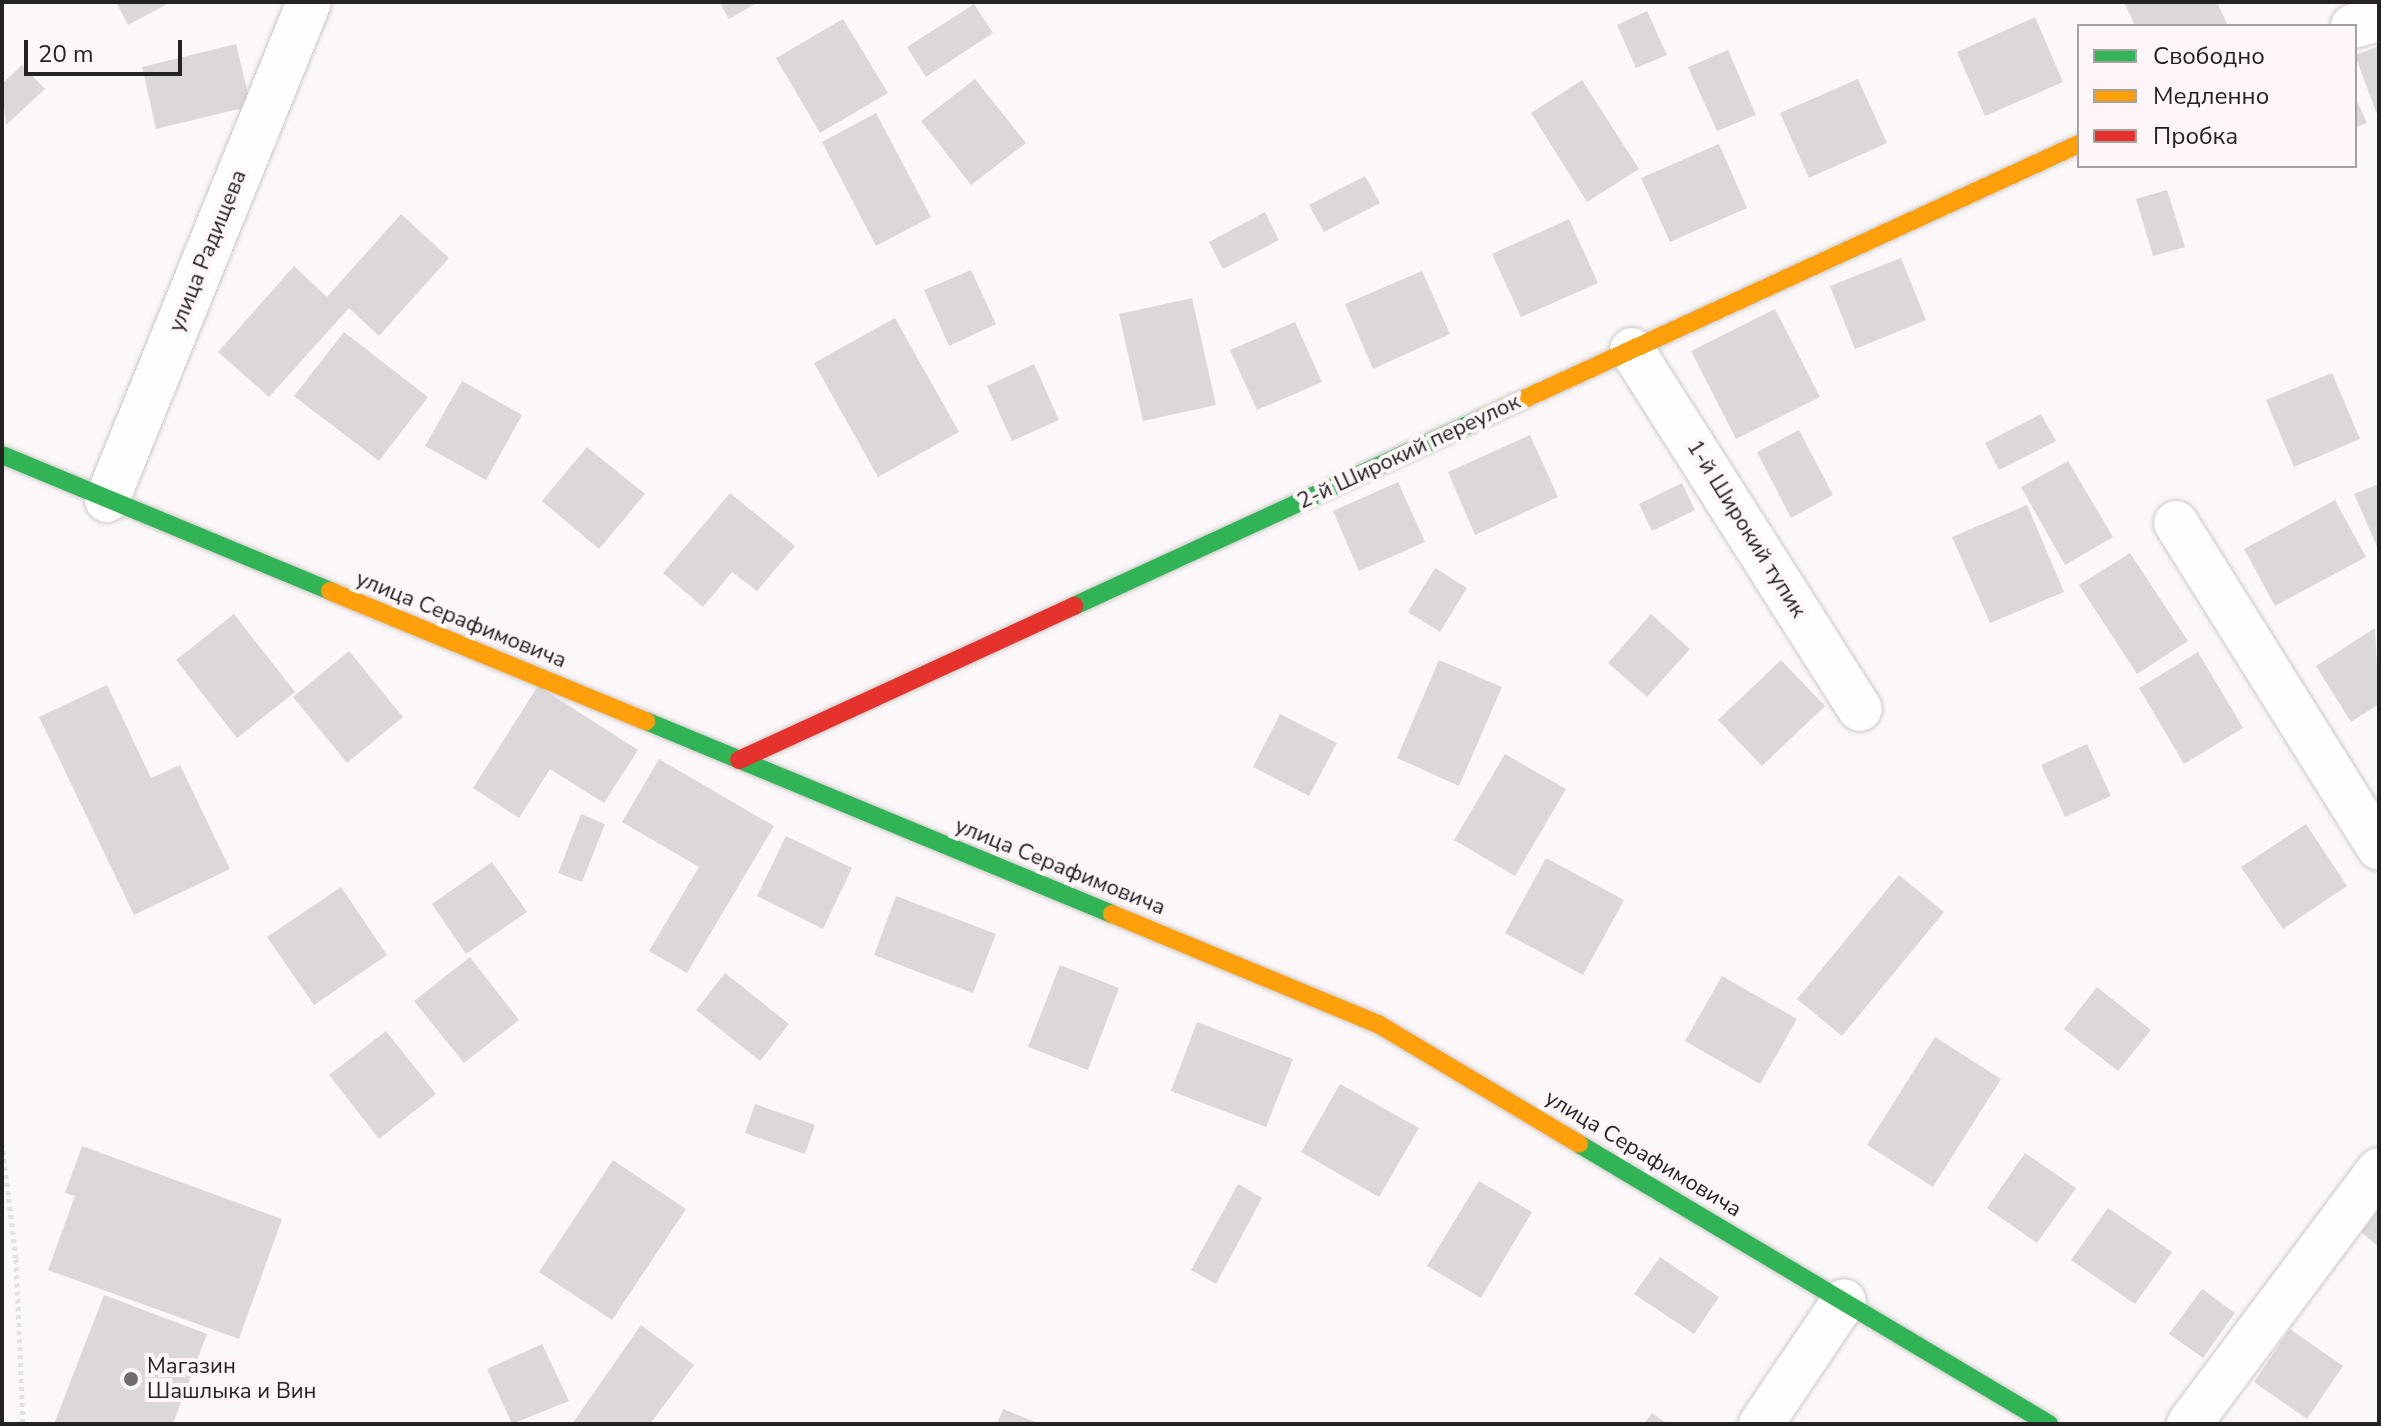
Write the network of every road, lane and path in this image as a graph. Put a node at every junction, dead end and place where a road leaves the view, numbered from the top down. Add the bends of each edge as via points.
1 (309, 2) edge
2 (2379, 19) edge
3 (2357, 25) edge
4 (2077, 145) edge
5 (1632, 350) junction
6 (2, 455) edge
7 (107, 500) junction
8 (2176, 523) dead end
9 (1860, 709) dead end
10 (739, 760) junction
11 (2379, 848) edge
12 (2, 1143) edge
13 (2379, 1170) edge
14 (1844, 1301) junction
15 (23, 1424) edge
16 (1761, 1424) edge
17 (2049, 1424) edge
18 (2189, 1424) edge

1 - 7 street, улица Радищева
2 - 3 street
4 - 5 street, 2-й Широкий переулок
5 - 9 street, 1-й Широкий тупик
5 - 10 street, 2-й Широкий переулок
6 - 7 street, улица Серафимовича
7 - 10 street, улица Серафимовича
8 - 11 street
10 - 14 street, улица Серафимовича via 1378,1024
12 - 15 path via 16,1259
13 - 18 street
14 - 16 street
14 - 17 street, улица Серафимовича

